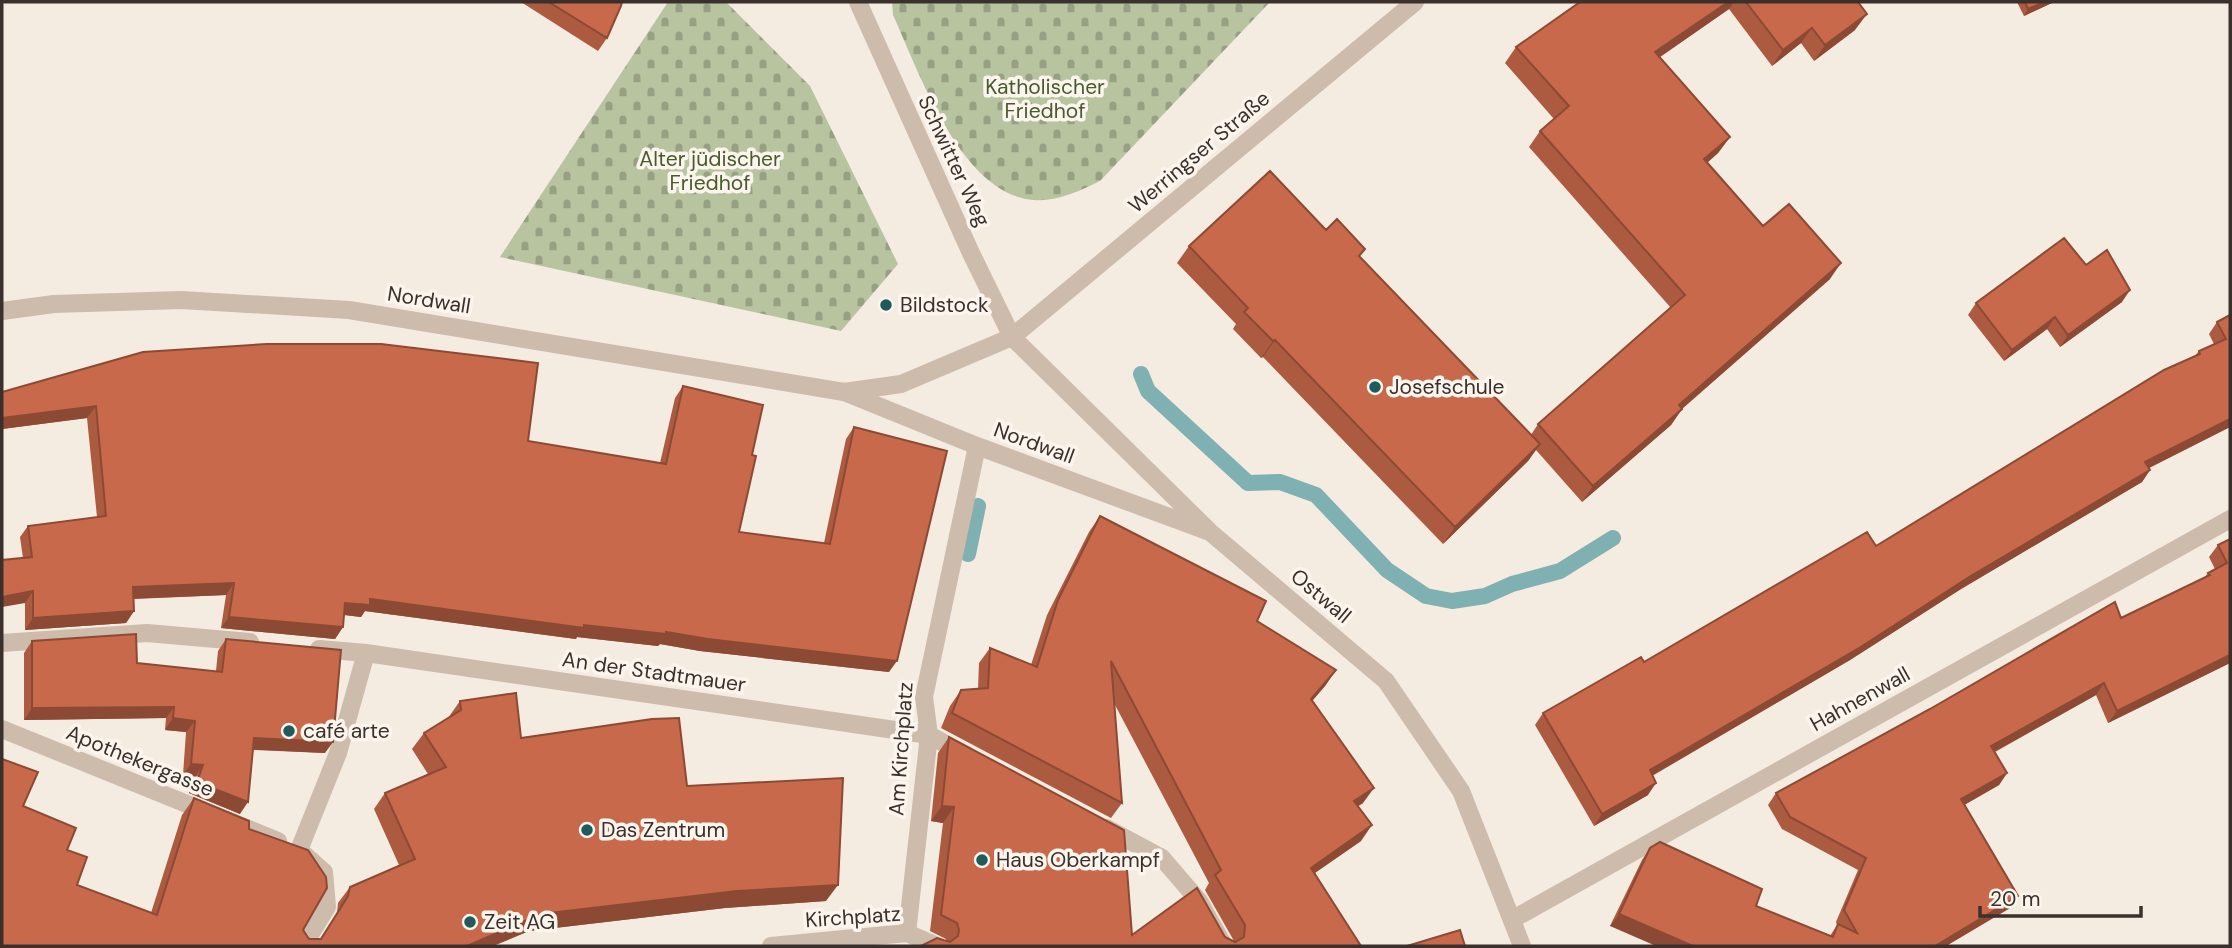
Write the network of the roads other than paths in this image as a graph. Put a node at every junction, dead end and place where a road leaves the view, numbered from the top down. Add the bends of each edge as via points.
1 (845, 2) edge
2 (1415, 2) edge
3 (860, 7) edge
4 (2, 311) edge
5 (1012, 337) junction
6 (844, 392) junction
7 (976, 446) junction
8 (2230, 519) edge
9 (1210, 532) junction
10 (2, 643) edge
11 (270, 644) edge
12 (298, 647) edge
13 (366, 653) junction
14 (2, 729) edge
15 (929, 735) junction
16 (978, 761) edge
17 (1088, 819) edge
18 (299, 850) junction
19 (1513, 919) junction
20 (907, 933) junction
21 (303, 946) edge
22 (771, 946) edge
23 (937, 946) edge
24 (1224, 946) edge
25 (1522, 946) edge

1 - 3 street
2 - 5 street, Werringser Straße
3 - 5 street, Schwitter Weg
4 - 6 street, Nordwall via 54,304 181,300 349,310
5 - 6 street, Nordwall via 901,384
5 - 9 street, Ostwall
6 - 7 street, Nordwall
7 - 9 street, Nordwall
7 - 15 street, Am Kirchplatz via 924,696
8 - 19 street, Hahnenwall
9 - 19 street, Ostwall via 1386,681 1461,791
10 - 11 street via 147,633
12 - 13 street, An der Stadtmauer
13 - 15 street, An der Stadtmauer
13 - 18 street via 338,753
14 - 18 street, Apothekergasse
15 - 16 street, An der Stadtmauer
15 - 20 street, Am Kirchplatz
17 - 24 street via 1162,858 1199,901
18 - 21 street, Apothekergasse via 324,872 327,907
19 - 25 street, Ostwall
20 - 22 street, Kirchplatz
20 - 23 street, Kirchplatz

